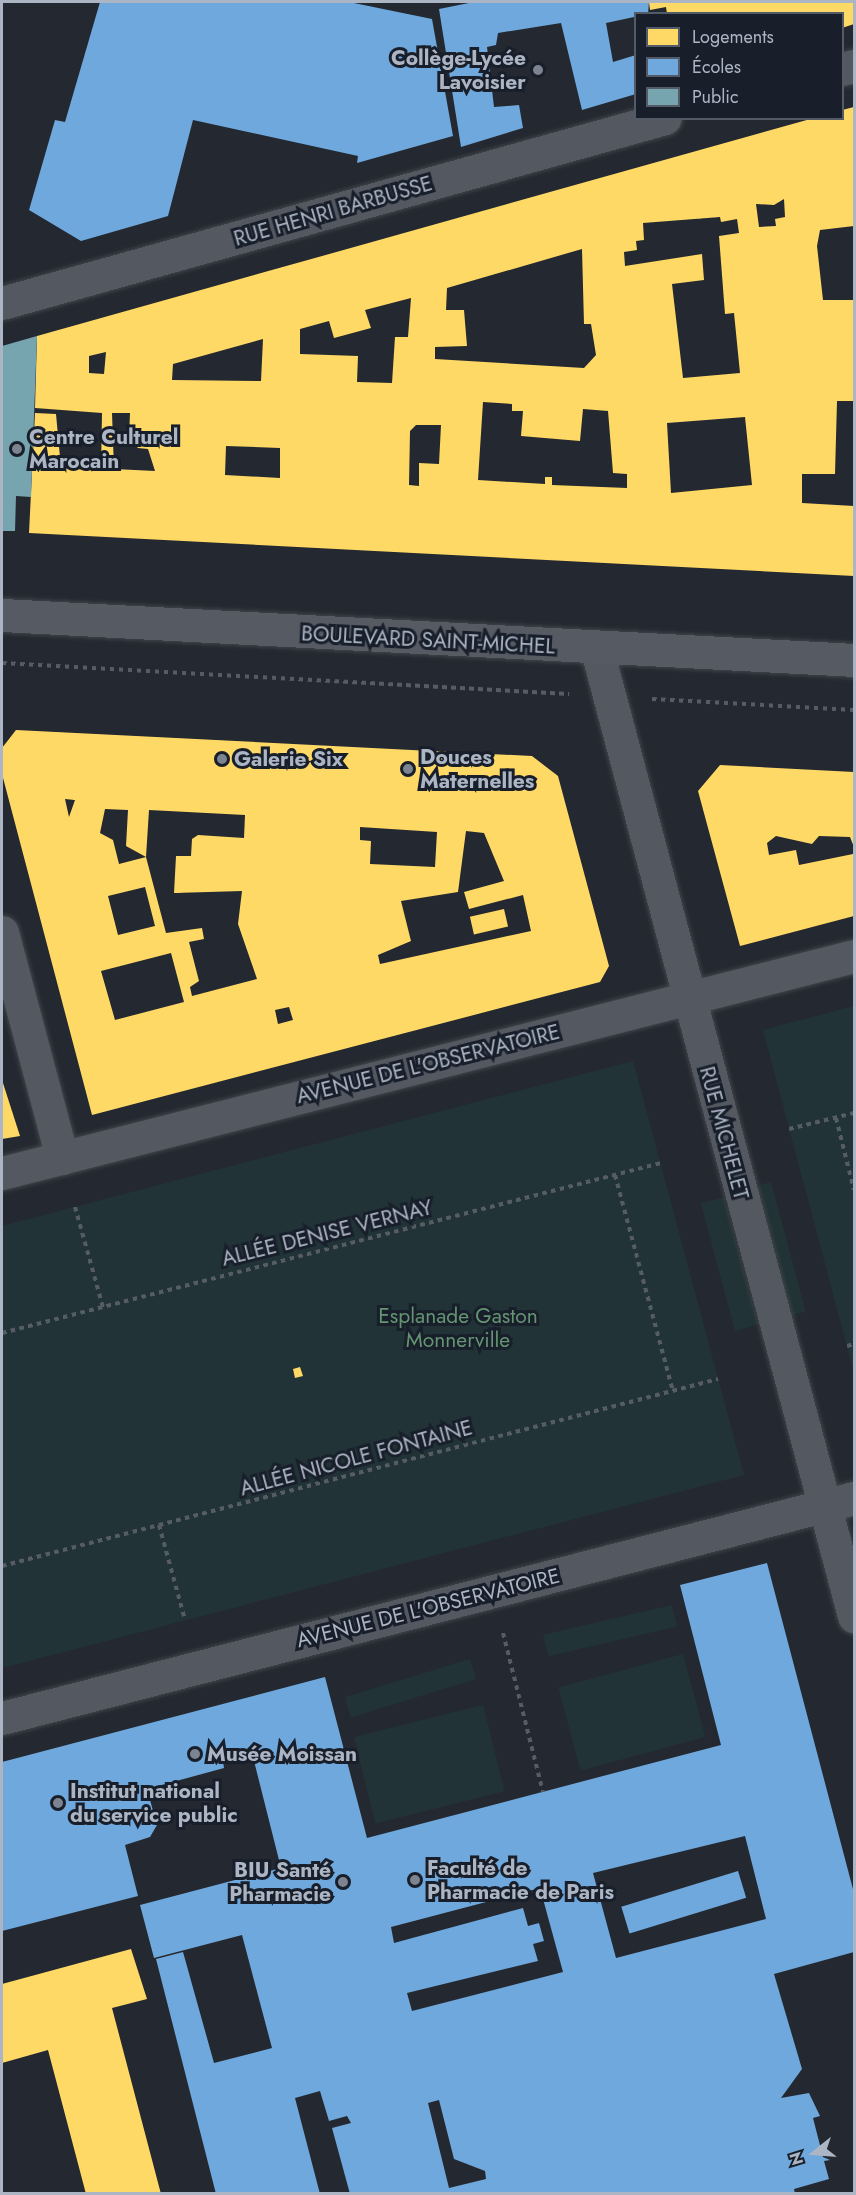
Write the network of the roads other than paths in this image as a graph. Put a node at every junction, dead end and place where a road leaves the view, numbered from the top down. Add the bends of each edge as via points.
1 (658, 120) edge
2 (2, 303) edge
3 (2, 615) edge
4 (597, 650) junction
5 (855, 660) edge
6 (2, 932) edge
7 (855, 956) edge
8 (688, 998) junction
9 (62, 1158) junction
10 (2, 1173) edge
11 (840, 1502) edge
12 (855, 1616) edge
13 (2, 1718) edge

1 - 2 street, RUE HENRI BARBUSSE
3 - 4 main road, BOULEVARD SAINT-MICHEL
4 - 5 main road, BOULEVARD SAINT-MICHEL
4 - 8 street, RUE MICHELET
6 - 9 street
7 - 8 street, AVENUE DE L'OBSERVATOIRE
8 - 9 street, AVENUE DE L'OBSERVATOIRE
8 - 11 street, RUE MICHELET
9 - 10 street, AVENUE DE L'OBSERVATOIRE
11 - 12 street, RUE MICHELET
11 - 13 street, AVENUE DE L'OBSERVATOIRE

